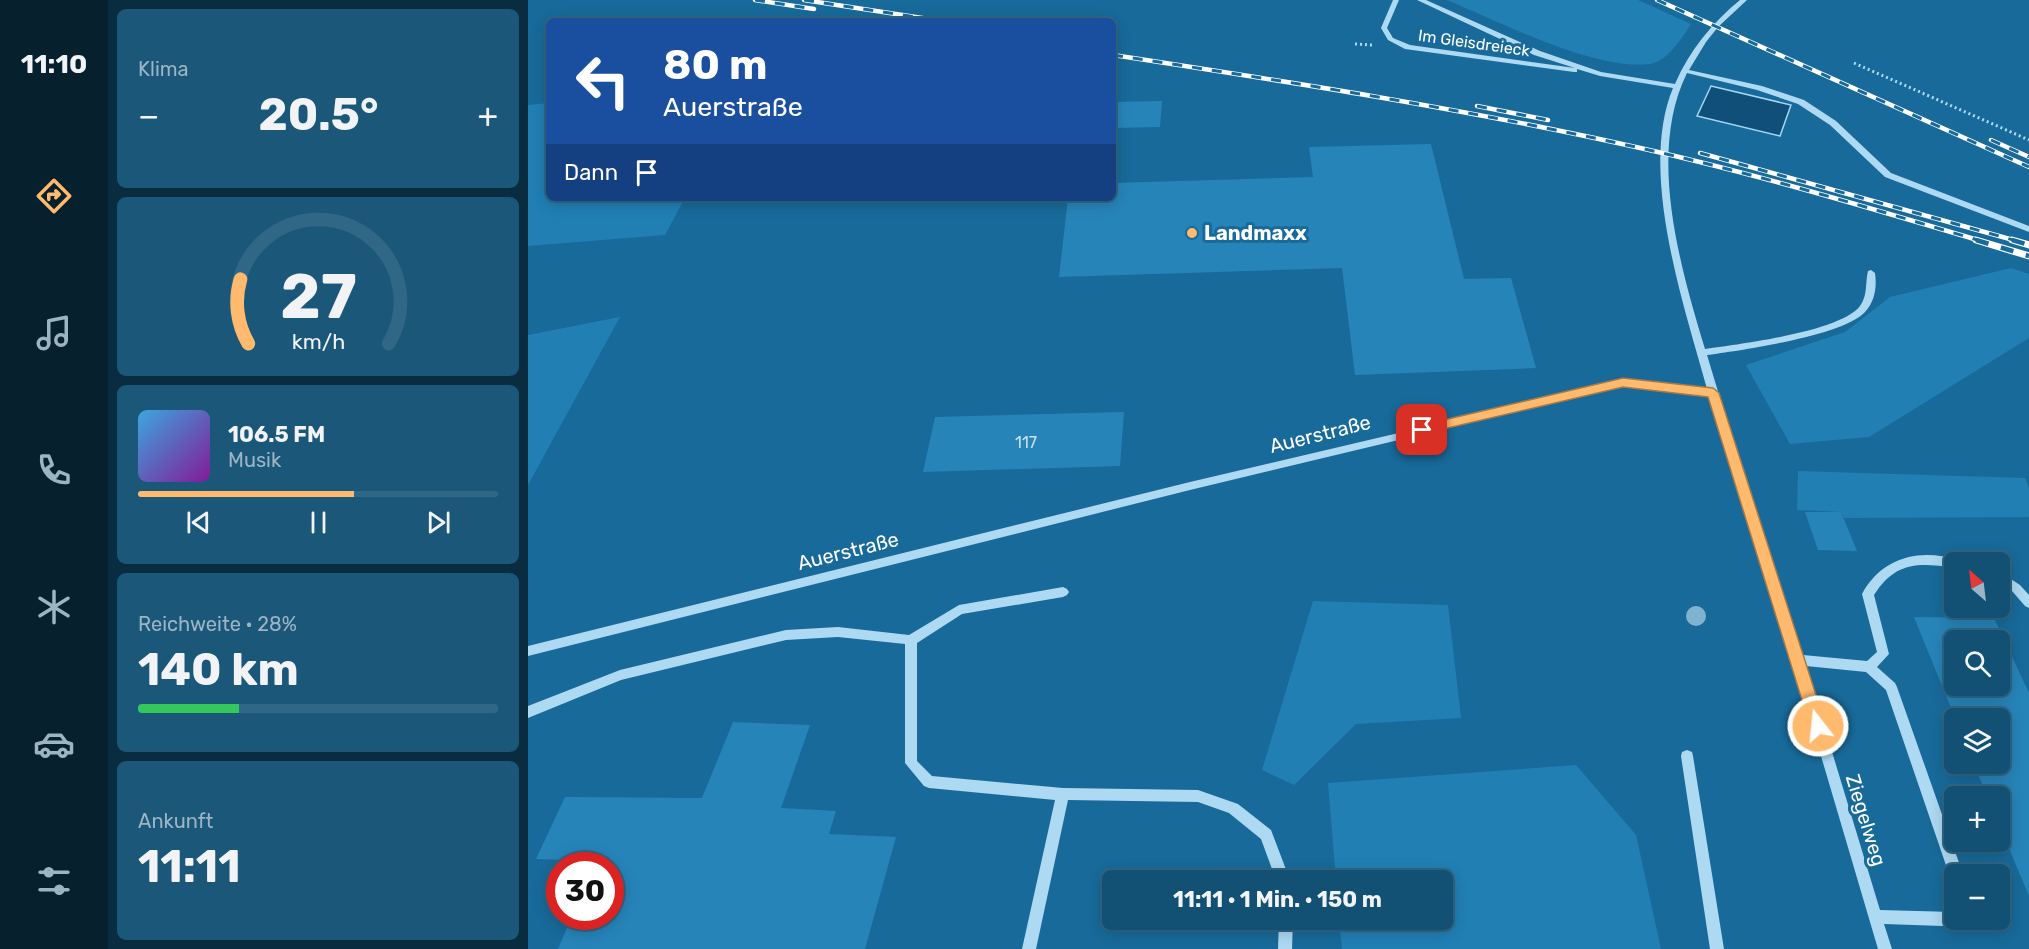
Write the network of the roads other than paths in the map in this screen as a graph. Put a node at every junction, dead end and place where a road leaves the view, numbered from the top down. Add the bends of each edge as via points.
1 (1396, 0) edge
2 (1420, 0) edge
3 (1744, 0) edge
4 (1686, 71) junction
5 (1600, 74) junction
6 (1679, 87) junction
7 (2029, 229) edge
8 (1871, 273) dead end
9 (1701, 353) junction
10 (1713, 393) junction
11 (1944, 561) edge
12 (2010, 584) edge
13 (1063, 592) dead end
14 (2029, 603) edge
15 (911, 640) junction
16 (528, 651) edge
17 (1798, 660) junction
18 (1869, 667) junction
19 (528, 712) edge
20 (1687, 756) dead end
21 (1064, 794) junction
22 (1953, 864) edge
23 (1279, 870) edge
24 (1875, 917) junction
25 (1944, 919) edge
26 (1286, 930) edge
27 (1029, 949) edge
28 (1285, 949) edge
29 (1717, 949) edge
30 (1886, 949) edge

1 - 5 street, Im Gleisdreieck via 1384,28 1390,39 1408,47
2 - 5 street, Im Gleisdreieck via 1527,49
3 - 4 street via 1707,36
4 - 6 street
4 - 7 street via 1801,102 1833,123 1888,175
5 - 6 street, Im Gleisdreieck
6 - 9 street via 1666,130 1668,190 1678,272
8 - 9 street via 1873,289 1860,312 1836,324
9 - 10 street
10 - 16 street, Auerstraße via 1623,382
10 - 17 street, Ziegelweg
11 - 18 street via 1897,564 1878,576 1868,594 1883,654
12 - 14 street
13 - 15 street via 959,610
15 - 19 street via 838,632 786,635 620,675
15 - 21 street via 911,763 929,782
17 - 18 street
17 - 24 street, Ziegelweg
18 - 22 street via 1891,687
20 - 29 street
21 - 23 street via 1198,796 1233,808 1266,835
21 - 27 street
24 - 25 street
24 - 30 street, Ziegelweg
26 - 28 street

